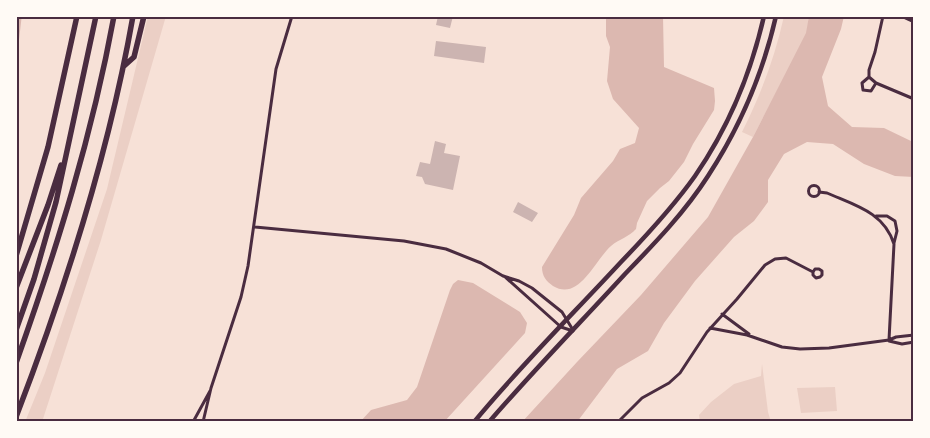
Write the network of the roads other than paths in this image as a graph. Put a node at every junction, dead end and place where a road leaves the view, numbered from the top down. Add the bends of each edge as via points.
1 (77, 16) edge
2 (96, 16) edge
3 (114, 16) edge
4 (133, 16) edge
5 (144, 16) edge
6 (292, 16) edge
7 (764, 16) edge
8 (776, 16) edge
9 (883, 16) edge
10 (901, 16) edge
11 (914, 22) edge
12 (124, 66) junction
13 (869, 77) junction
14 (876, 83) junction
15 (914, 100) edge
16 (70, 136) junction
17 (819, 192) dead end
18 (875, 216) junction
19 (255, 226) junction
20 (894, 244) junction
21 (16, 256) edge
22 (813, 272) dead end
23 (503, 276) junction
24 (16, 288) edge
25 (722, 314) junction
26 (567, 320) junction
27 (561, 327) junction
28 (710, 328) junction
29 (16, 330) edge
30 (573, 331) junction
31 (914, 335) edge
32 (754, 337) junction
33 (888, 340) junction
34 (914, 342) edge
35 (16, 363) edge
36 (211, 388) junction
37 (16, 417) edge
38 (619, 421) edge
39 (193, 422) edge
40 (203, 422) edge
41 (474, 422) edge
42 (489, 422) edge

1 - 21 highway via 48,147
2 - 16 highway
3 - 35 highway via 104,71 74,190
4 - 12 highway
5 - 12 highway via 134,57
6 - 19 street via 276,69
7 - 26 main road via 737,100 695,175 664,216
8 - 30 main road via 753,90 712,170 666,231
9 - 13 street
10 - 11 street
12 - 37 highway via 84,223
13 - 14 street
13 - 14 street via 862,83 863,90 871,91
14 - 15 street
16 - 24 highway
16 - 29 highway via 54,210
17 - 18 street
18 - 20 street via 885,225
18 - 20 street via 887,216 895,221
19 - 23 street via 421,243 462,255
19 - 36 street via 241,297
20 - 33 street
22 - 25 street via 786,258 775,259 765,265
23 - 26 street via 532,288 562,312
23 - 27 street
25 - 28 street
25 - 32 street
26 - 27 main road
26 - 30 street
27 - 30 street
27 - 41 main road
28 - 32 street
28 - 38 street via 680,373 669,384 642,398
30 - 42 main road
31 - 33 street
32 - 33 street via 782,347 800,349
33 - 34 street via 902,344
36 - 39 street
36 - 40 street

